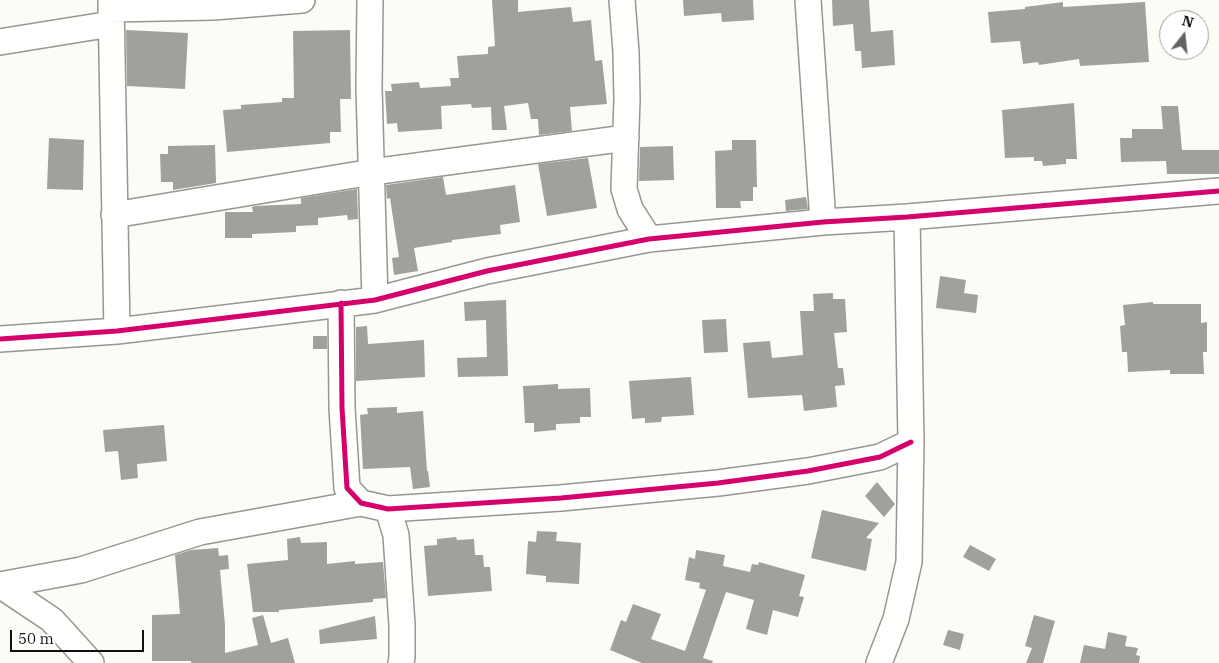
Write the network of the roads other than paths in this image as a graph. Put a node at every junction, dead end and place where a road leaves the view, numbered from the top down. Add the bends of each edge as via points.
1 (302, 0) edge
2 (370, 0) edge
3 (622, 0) edge
4 (808, 0) edge
5 (111, 11) edge
6 (0, 42) edge
7 (626, 138) junction
8 (372, 172) junction
9 (1219, 191) edge
10 (114, 215) junction
11 (907, 217) junction
12 (823, 222) junction
13 (649, 239) junction
14 (376, 300) junction
15 (341, 303) junction
16 (117, 331) junction
17 (0, 339) edge
18 (911, 442) junction
19 (361, 503) junction
20 (388, 508) junction
21 (0, 585) edge
22 (91, 663) edge
23 (401, 663) edge
24 (879, 663) edge

1 - 5 street
2 - 8 street
3 - 7 street
4 - 12 street
5 - 6 street
5 - 10 street
7 - 8 street
7 - 13 street via 624,189 630,209
8 - 10 street
8 - 14 street
9 - 11 street
10 - 16 street
11 - 12 street
11 - 18 street
12 - 13 street
13 - 14 street via 487,271
14 - 15 street
15 - 16 street
15 - 19 street via 347,488
16 - 17 street
18 - 20 street via 880,457 718,483 560,498
18 - 24 street via 909,562 896,619
19 - 20 street
19 - 21 street via 200,532 81,570
20 - 23 street via 396,535
21 - 22 street via 52,620

